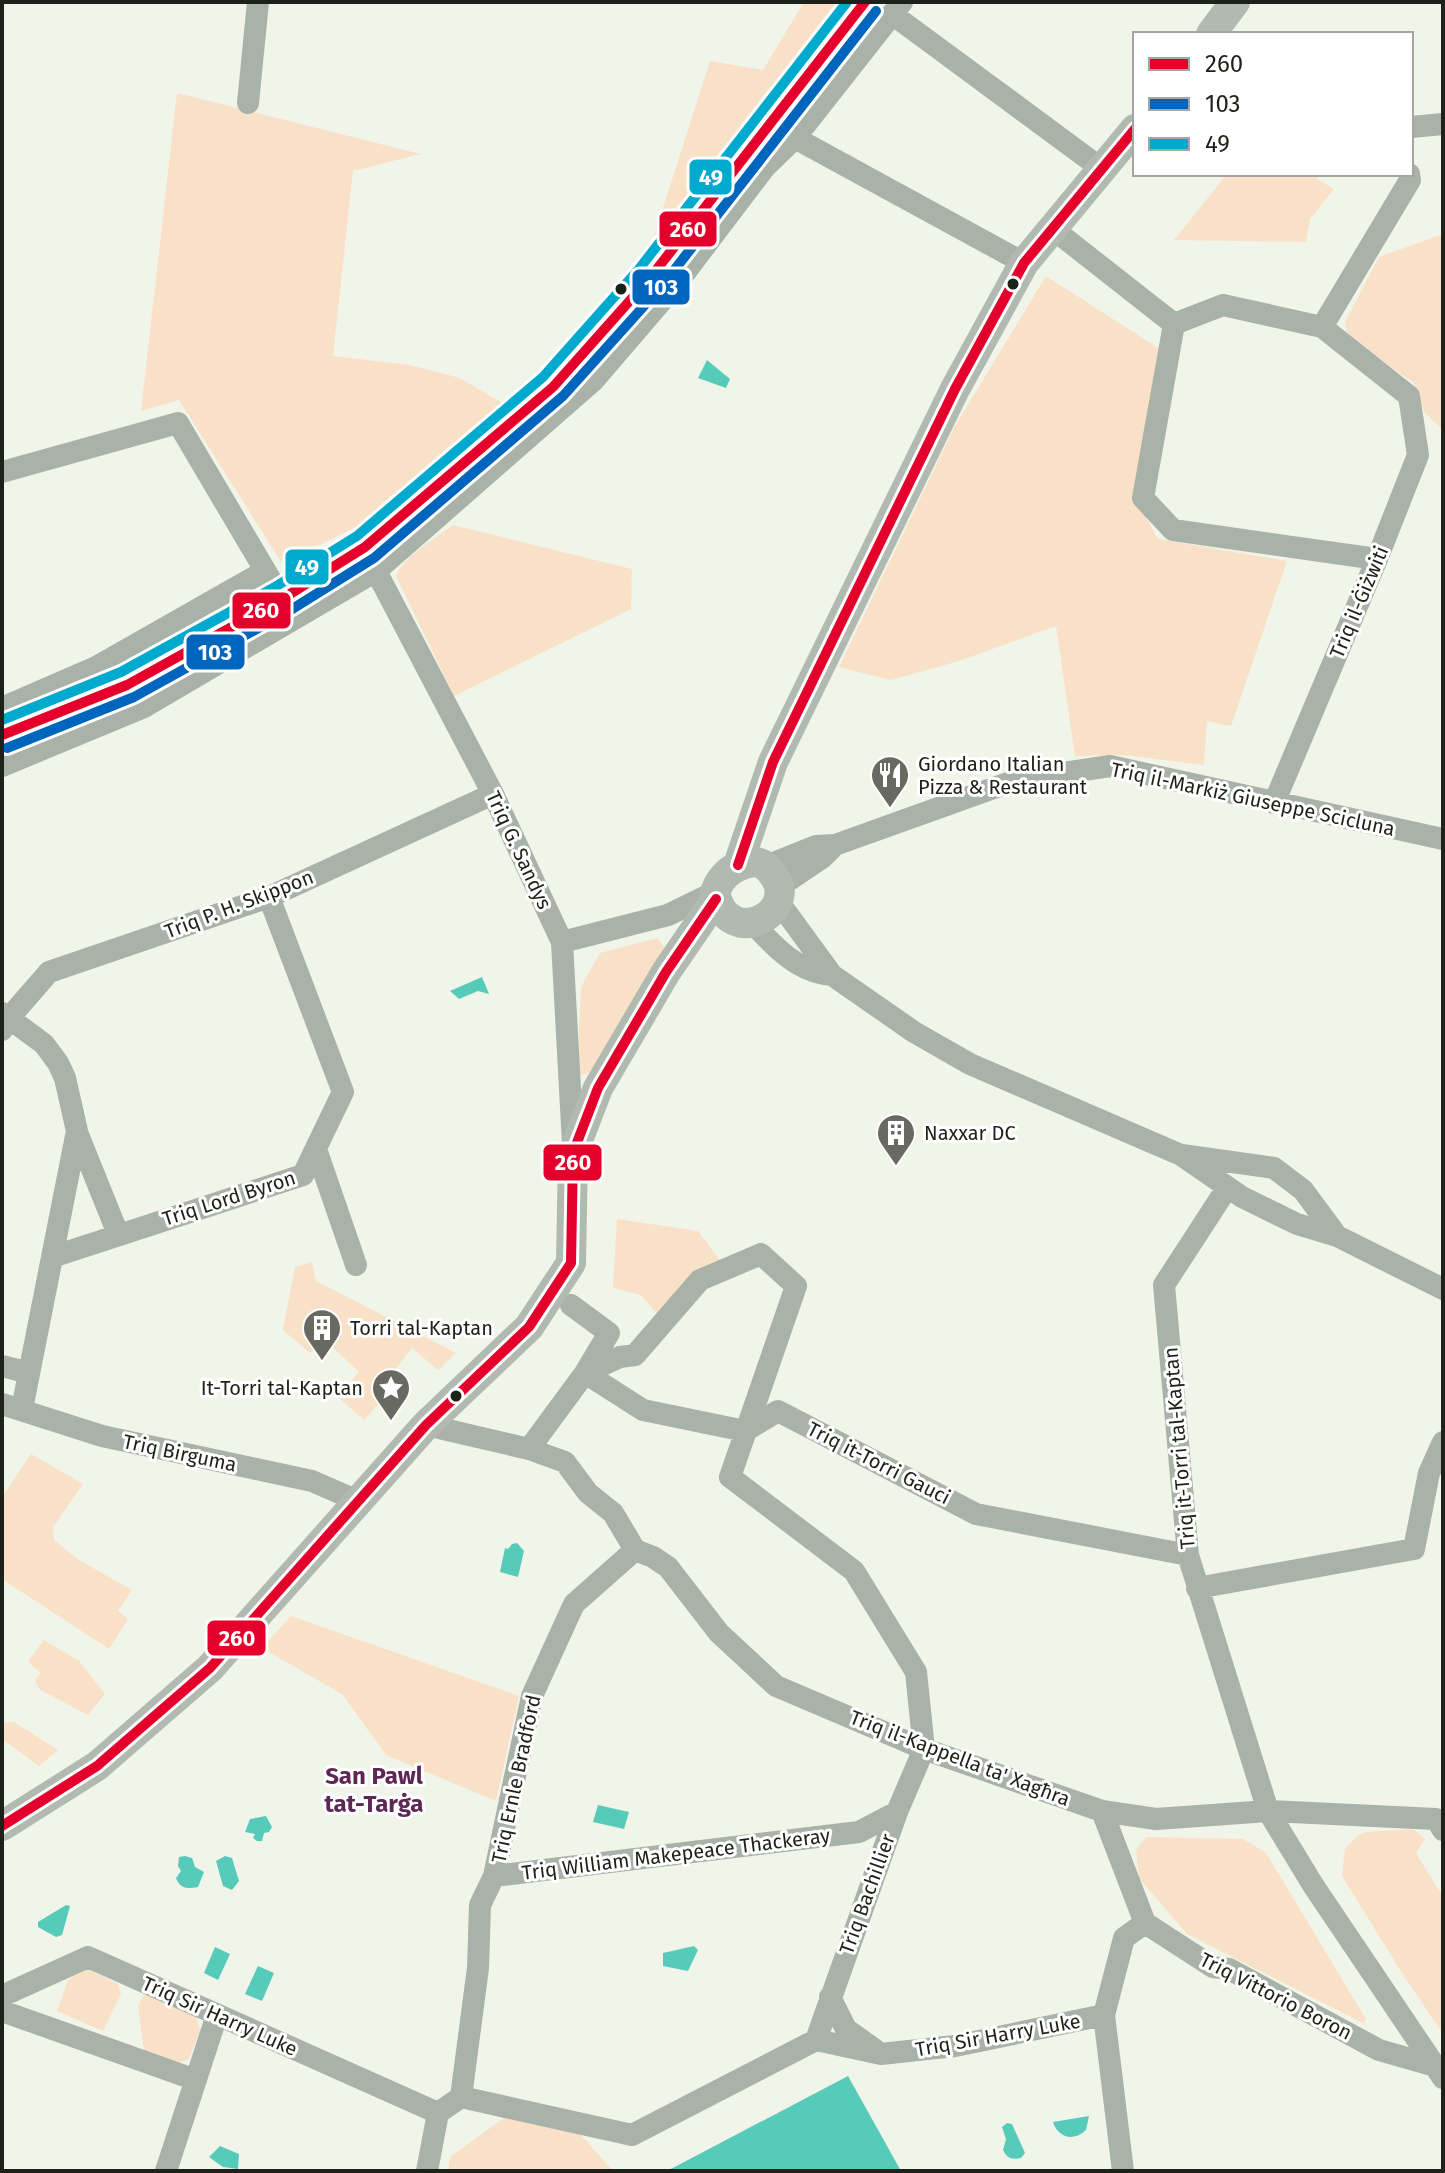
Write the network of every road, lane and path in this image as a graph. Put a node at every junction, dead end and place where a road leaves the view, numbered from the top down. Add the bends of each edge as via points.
1 (258, 2) edge
2 (1235, 2) edge
3 (886, 6) edge
4 (1212, 32) edge
5 (248, 103) dead end
6 (1443, 124) edge
7 (1413, 127) edge
8 (1133, 131) edge
9 (795, 138) junction
10 (1102, 169) junction
11 (1409, 176) edge
12 (1053, 229) junction
13 (1024, 263) junction
14 (1174, 324) junction
15 (1322, 327) junction
16 (2, 472) edge
17 (1377, 559) junction
18 (265, 571) junction
19 (376, 571) junction
20 (282, 599) junction
21 (2, 708) edge
22 (2, 735) edge
23 (2, 766) edge
24 (493, 794) junction
25 (1274, 803) junction
26 (1443, 839) edge
27 (764, 876) junction
28 (716, 895) junction
29 (269, 897) junction
30 (746, 923) junction
31 (562, 942) junction
32 (666, 972) junction
33 (832, 975) junction
34 (4, 1020) edge
35 (77, 1131) junction
36 (316, 1149) junction
37 (573, 1153) junction
38 (1181, 1155) junction
39 (1227, 1188) junction
40 (118, 1234) junction
41 (1337, 1236) junction
42 (52, 1257) junction
43 (356, 1265) dead end
44 (1443, 1289) edge
45 (571, 1305) dead end
46 (2, 1366) edge
47 (29, 1373) junction
48 (585, 1373) junction
49 (12, 1406) edge
50 (426, 1425) junction
51 (745, 1431) junction
52 (1443, 1442) edge
53 (529, 1449) junction
54 (358, 1501) junction
55 (635, 1550) junction
56 (1188, 1555) junction
57 (1197, 1588) junction
58 (924, 1749) junction
59 (1102, 1811) junction
60 (1268, 1811) junction
61 (897, 1812) junction
62 (2, 1826) edge
63 (1443, 1830) edge
64 (859, 1832) junction
65 (878, 1864) junction
66 (494, 1876) junction
67 (1145, 1923) junction
68 (2, 1996) edge
69 (830, 1997) junction
70 (2, 2011) edge
71 (217, 2015) junction
72 (1104, 2015) junction
73 (816, 2040) junction
74 (881, 2054) junction
75 (1439, 2072) edge
76 (196, 2080) junction
77 (461, 2097) junction
78 (438, 2113) junction
79 (166, 2171) edge
80 (427, 2171) edge
81 (1123, 2171) edge

1 - 5 street
2 - 4 main road
3 - 9 street
3 - 10 street
3 - 20 main road via 553,387 365,547
6 - 7 street
8 - 10 main road
9 - 13 street
9 - 19 street via 765,167 677,283 593,381
10 - 12 main road
11 - 15 street
12 - 13 main road
12 - 14 street
13 - 27 main road via 955,389 773,762 759,802
14 - 15 street via 1223,305
14 - 17 street via 1143,498 1173,530
15 - 17 street, Triq il-Ġiżwiti via 1409,396 1418,455
16 - 18 street via 178,423
17 - 25 street, Triq il-Ġiżwiti
18 - 20 street
18 - 21 street via 96,667
19 - 23 street via 144,707
19 - 24 street, Triq G. Sandys
20 - 22 main road via 127,685
24 - 29 street, Triq P. H. Skippon
24 - 31 street, Triq G. Sandys
25 - 26 street, Triq il-Markiż Giuseppe Scicluna
25 - 27 street, Triq il-Markiż Giuseppe Scicluna via 1110,766 1016,780 835,845 816,846
27 - 28 main road via 724,876
27 - 30 main road via 767,917
27 - 33 street
28 - 30 main road via 723,913
28 - 31 street via 668,915
28 - 32 main road
29 - 34 street, Triq P. H. Skippon via 49,972
29 - 36 street, Triq Lord Byron via 343,1092
30 - 32 main road
30 - 33 street via 791,959 816,974
31 - 37 street, Triq G. Sandys
32 - 37 main road via 598,1088
33 - 38 street via 970,1064
34 - 35 street via 44,1044 58,1063
35 - 40 street
35 - 42 street
36 - 40 street, Triq Lord Byron via 303,1175
36 - 43 street
37 - 50 main road via 571,1263 529,1327
38 - 39 street
38 - 41 street via 1274,1168 1303,1190
39 - 41 street via 1297,1224
39 - 56 street, Triq it-Torri tal-Kaptan via 1164,1285
40 - 42 street, Triq Lord Byron
41 - 44 street
42 - 47 street
45 - 48 street via 609,1333
46 - 47 street
47 - 49 street
48 - 51 street via 643,1410
48 - 51 street via 635,1355 700,1280 761,1254 796,1286
48 - 53 street
49 - 54 street, Triq Birguma via 102,1436 312,1481
50 - 53 street
50 - 54 main road
51 - 56 street, Triq it-Torri Gauci via 778,1411 976,1514
51 - 58 street via 730,1477 854,1571 916,1672
52 - 57 street via 1429,1473 1414,1549
53 - 55 street via 565,1462 588,1493 613,1513
54 - 62 main road via 210,1668 97,1766
55 - 58 street, Triq il-Kappella ta' Xagħra via 668,1567 719,1633 776,1686
55 - 66 street, Triq Ernle Bradford via 574,1604 532,1696
56 - 57 street, Triq it-Torri tal-Kaptan
57 - 60 street, Triq it-Torri tal-Kaptan
58 - 59 street, Triq il-Kappella ta' Xagħra
58 - 61 street, Triq Bachillier
59 - 60 street, Triq il-Kappella ta' Xagħra via 1156,1819
59 - 67 street
60 - 63 street, Triq il-Kappella ta' Xagħra via 1436,1819
60 - 75 street, Triq Vittorio Boron
61 - 64 street, Triq William Makepeace Thackeray
61 - 65 street, Triq Bachillier
64 - 65 street, Triq William Makepeace Thackeray
64 - 66 street, Triq William Makepeace Thackeray
65 - 69 street, Triq Bachillier
66 - 77 street, Triq Ernle Bradford via 480,1905 478,1968
67 - 72 street, Triq Sir Harry Luke via 1124,1938
67 - 75 street, Triq Vittorio Boron via 1213,1967 1229,1969 1379,2050
68 - 71 street, Triq Sir Harry Luke via 88,1957
69 - 73 street, Triq Bachillier
69 - 74 street via 846,2029
70 - 76 street
71 - 76 street
71 - 78 street, Triq Sir Harry Luke
72 - 74 street, Triq Sir Harry Luke via 955,2046
72 - 81 street
73 - 74 street, Triq Sir Harry Luke
73 - 77 street via 632,2135
76 - 79 street
77 - 78 street
78 - 80 street

